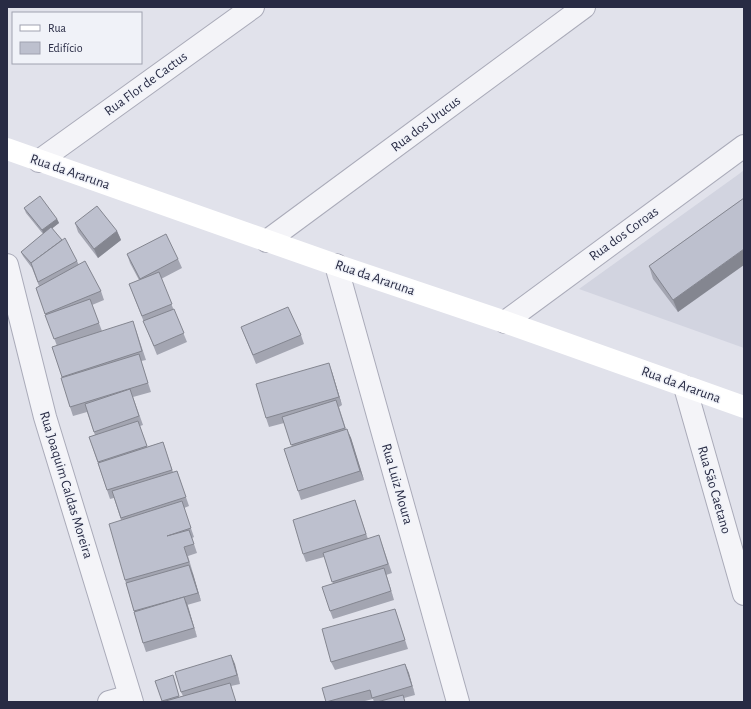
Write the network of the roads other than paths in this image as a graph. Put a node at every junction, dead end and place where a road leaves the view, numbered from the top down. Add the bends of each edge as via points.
1 (253, 7) edge
2 (584, 7) edge
3 (744, 146) edge
4 (7, 149) edge
5 (39, 161) junction
6 (267, 241) junction
7 (7, 265) edge
8 (336, 265) junction
9 (505, 322) junction
10 (685, 386) junction
11 (744, 407) edge
12 (744, 594) edge
13 (131, 699) edge
14 (109, 702) edge
15 (458, 702) edge

1 - 5 street, Rua Flor de Cactus
2 - 6 street, Rua dos Urucus
3 - 9 street, Rua dos Coroas
4 - 5 street, Rua da Araruna
5 - 6 street, Rua da Araruna
6 - 8 street, Rua da Araruna
7 - 13 street, Rua Joaquim Caldas Moreira via 45,417
8 - 9 street, Rua da Araruna
8 - 15 street, Rua Luiz Moura
9 - 10 street, Rua da Araruna
10 - 11 street, Rua da Araruna
10 - 12 street, Rua São Caetano
13 - 14 street

